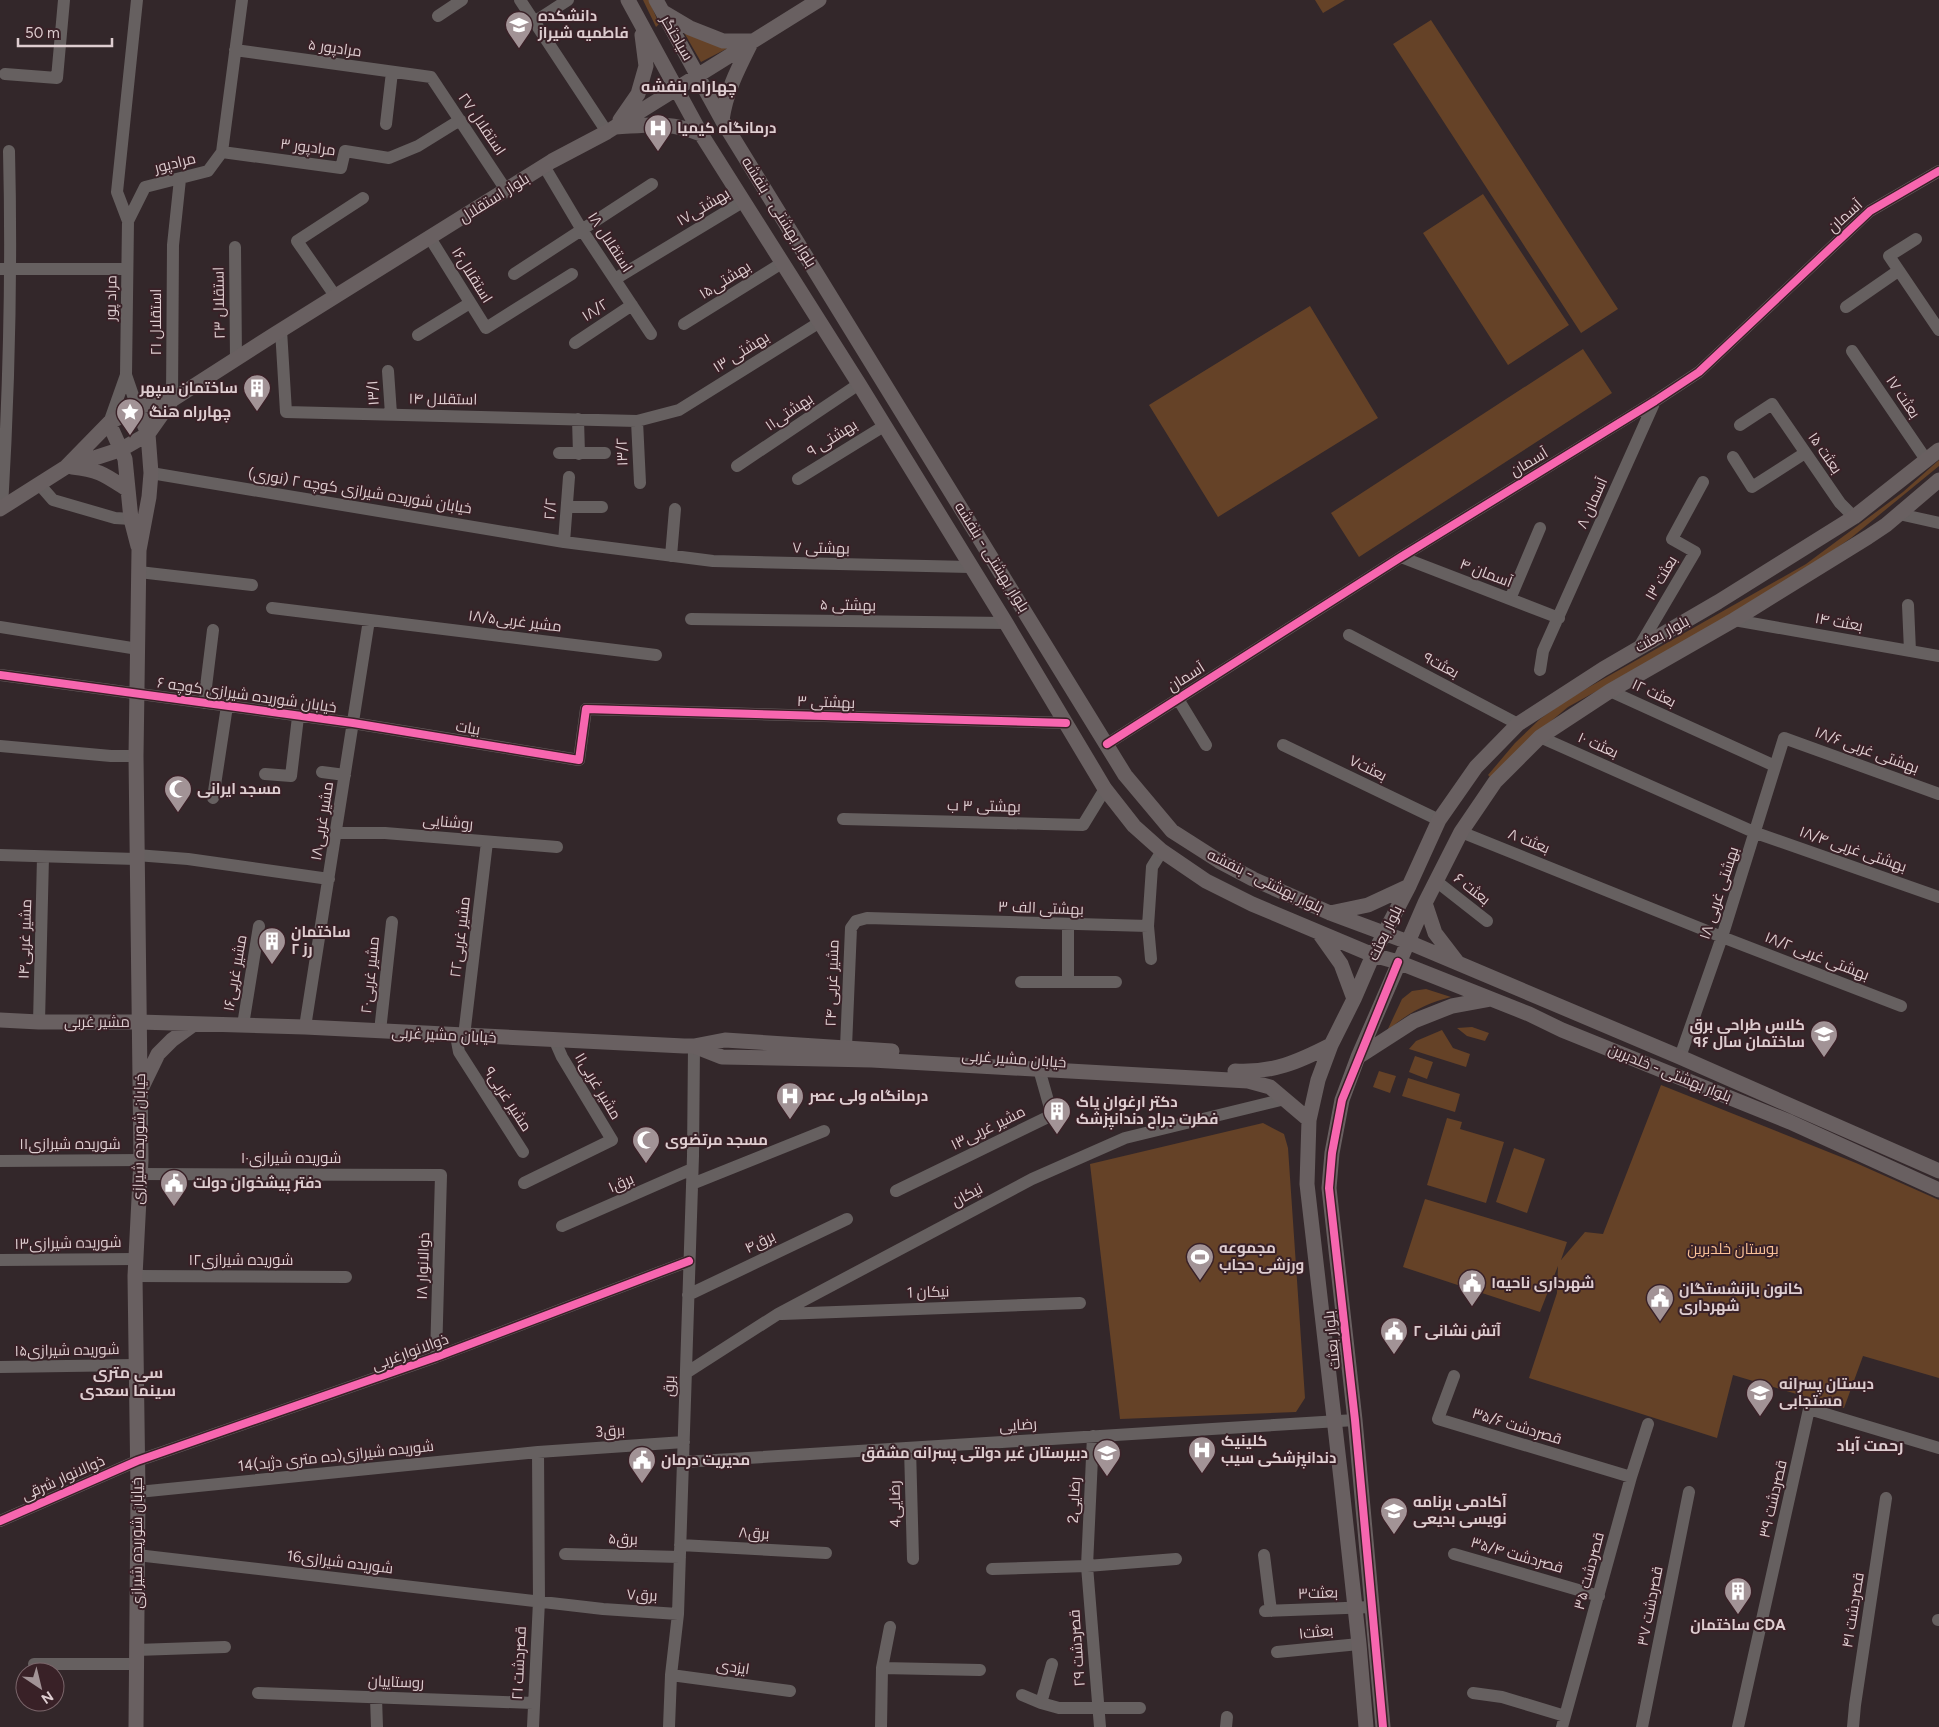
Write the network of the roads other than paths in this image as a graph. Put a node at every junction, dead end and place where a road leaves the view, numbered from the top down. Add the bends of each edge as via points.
1 (64, 0) edge
2 (136, 0) edge
3 (242, 0) edge
4 (462, 0) edge
5 (520, 0) edge
6 (568, 0) edge
7 (628, 0) edge
8 (819, 0) edge
9 (659, 5) edge
10 (438, 16) dead end
11 (534, 22) junction
12 (640, 24) junction
13 (752, 41) junction
14 (235, 50) junction
15 (392, 72) junction
16 (5, 74) dead end
17 (698, 75) junction
18 (431, 77) joint
19 (676, 89) junction
20 (460, 120) junction
21 (722, 120) junction
22 (386, 124) dead end
23 (611, 129) junction
24 (701, 134) junction
25 (9, 152) dead end
26 (222, 152) junction
27 (544, 166) junction
28 (1939, 171) edge
29 (180, 179) junction
30 (652, 184) dead end
31 (506, 190) junction
32 (363, 198) dead end
33 (744, 201) junction
34 (128, 221) junction
35 (582, 230) junction
36 (430, 238) junction
37 (1916, 239) dead end
38 (235, 247) dead end
39 (782, 263) junction
40 (127, 268) junction
41 (5, 269) edge
42 (1898, 271) junction
43 (514, 274) dead end
44 (572, 274) dead end
45 (615, 279) junction
46 (336, 297) junction
47 (470, 303) junction
48 (632, 306) junction
49 (1846, 307) dead end
50 (820, 322) junction
51 (684, 324) dead end
52 (281, 330) junction
53 (1939, 330) edge
54 (651, 334) dead end
55 (418, 335) dead end
56 (575, 343) dead end
57 (1852, 351) dead end
58 (236, 360) junction
59 (388, 371) dead end
60 (126, 375) junction
61 (859, 384) junction
62 (4, 396) edge
63 (172, 400) junction
64 (1655, 401) junction
65 (137, 407) junction
66 (679, 410) joint
67 (390, 414) junction
68 (578, 419) junction
69 (637, 421) junction
70 (109, 423) junction
71 (1740, 425) dead end
72 (884, 426) junction
73 (148, 434) junction
74 (122, 449) junction
75 (1939, 450) edge
76 (559, 453) dead end
77 (605, 453) dead end
78 (1805, 453) junction
79 (579, 454) junction
80 (1733, 457) dead end
81 (1927, 461) junction
82 (737, 466) dead end
83 (66, 467) junction
84 (151, 473) junction
85 (569, 477) dead end
86 (798, 479) dead end
87 (1939, 480) edge
88 (1703, 482) dead end
89 (640, 483) dead end
90 (40, 484) junction
91 (128, 490) junction
92 (960, 504) junction
93 (567, 507) junction
94 (602, 507) dead end
95 (1, 508) edge
96 (675, 509) dead end
97 (1899, 514) junction
98 (940, 517) junction
99 (1854, 517) junction
100 (130, 519) junction
101 (1939, 522) edge
102 (1540, 528) dead end
103 (1868, 537) junction
104 (564, 542) junction
105 (139, 550) junction
106 (671, 556) junction
107 (1401, 557) junction
108 (970, 567) junction
109 (138, 572) junction
110 (252, 585) dead end
111 (1510, 599) junction
112 (1908, 605) dead end
113 (272, 608) dead end
114 (1559, 618) junction
115 (691, 619) dead end
116 (369, 620) junction
117 (1734, 620) junction
118 (1006, 623) junction
119 (0, 627) edge
120 (214, 630) dead end
121 (1349, 635) dead end
122 (1639, 647) junction
123 (138, 649) junction
124 (1910, 651) junction
125 (656, 655) dead end
126 (1939, 656) edge
127 (1540, 670) dead end
128 (0, 675) edge
129 (1610, 691) junction
130 (137, 693) junction
131 (1178, 699) junction
132 (204, 703) junction
133 (227, 706) junction
134 (298, 717) junction
135 (352, 723) junction
136 (1066, 723) junction
137 (1518, 724) junction
138 (1540, 738) junction
139 (1784, 738) joint
140 (1107, 744) junction
141 (1206, 745) dead end
142 (1283, 745) dead end
143 (0, 746) edge
144 (136, 756) junction
145 (579, 760) joint
146 (1775, 766) junction
147 (1473, 771) junction
148 (322, 772) dead end
149 (265, 774) dead end
150 (345, 775) junction
151 (1492, 786) junction
152 (1105, 789) junction
153 (1939, 794) edge
154 (213, 798) dead end
155 (843, 819) dead end
156 (1439, 820) junction
157 (1461, 832) junction
158 (336, 833) junction
159 (1756, 833) junction
160 (488, 842) junction
161 (557, 847) dead end
162 (1162, 851) junction
163 (0, 855) edge
164 (43, 857) junction
165 (136, 857) junction
166 (329, 878) junction
167 (1436, 881) junction
168 (1409, 886) junction
169 (1939, 897) edge
170 (1425, 903) junction
171 (1330, 913) junction
172 (856, 921) joint
173 (1487, 921) dead end
174 (392, 922) dead end
175 (1068, 925) junction
176 (259, 926) dead end
177 (1148, 926) junction
178 (1384, 932) junction
179 (1319, 933) junction
180 (1722, 937) junction
181 (1408, 942) junction
182 (1373, 955) junction
183 (1151, 960) dead end
184 (1398, 962) junction
185 (1459, 964) junction
186 (1021, 982) dead end
187 (1068, 982) junction
188 (1116, 982) dead end
189 (1536, 997) junction
190 (1354, 999) junction
191 (1490, 999) junction
192 (1901, 1006) dead end
193 (1529, 1014) junction
194 (0, 1020) edge
195 (39, 1022) junction
196 (139, 1022) junction
197 (194, 1024) junction
198 (243, 1025) junction
199 (306, 1027) junction
200 (380, 1031) junction
201 (460, 1036) junction
202 (555, 1040) junction
203 (1330, 1045) junction
204 (694, 1046) junction
205 (846, 1047) junction
206 (1358, 1057) junction
207 (1680, 1057) junction
208 (1039, 1069) junction
209 (1274, 1070) junction
210 (1270, 1087) junction
211 (140, 1090) junction
212 (1285, 1099) junction
213 (1309, 1120) junction
214 (824, 1131) dead end
215 (523, 1152) dead end
216 (0, 1161) edge
217 (141, 1167) junction
218 (692, 1169) junction
219 (1939, 1170) edge
220 (441, 1175) joint
221 (524, 1183) dead end
222 (692, 1184) junction
223 (1939, 1190) edge
224 (896, 1191) dead end
225 (847, 1219) dead end
226 (562, 1226) dead end
227 (136, 1258) junction
228 (0, 1260) edge
229 (689, 1261) junction
230 (135, 1276) junction
231 (346, 1277) dead end
232 (688, 1295) junction
233 (1080, 1303) dead end
234 (778, 1314) junction
235 (436, 1357) junction
236 (135, 1365) junction
237 (0, 1367) edge
238 (686, 1374) junction
239 (1454, 1376) dead end
240 (1355, 1420) junction
241 (1335, 1421) junction
242 (1648, 1424) dead end
243 (1093, 1436) junction
244 (684, 1442) junction
245 (910, 1448) junction
246 (1939, 1448) edge
247 (538, 1452) junction
248 (137, 1461) junction
249 (683, 1462) junction
250 (1631, 1476) junction
251 (138, 1492) junction
252 (1689, 1492) dead end
253 (1886, 1498) dead end
254 (0, 1521) edge
255 (680, 1551) junction
256 (826, 1553) dead end
257 (565, 1554) dead end
258 (1454, 1554) dead end
259 (137, 1555) junction
260 (1264, 1556) dead end
261 (912, 1559) dead end
262 (1176, 1559) dead end
263 (1087, 1566) junction
264 (992, 1569) dead end
265 (1599, 1596) junction
266 (539, 1601) junction
267 (1373, 1607) junction
268 (1355, 1608) junction
269 (603, 1609) joint
270 (678, 1614) junction
271 (890, 1627) dead end
272 (1359, 1644) junction
273 (225, 1647) dead end
274 (1277, 1652) dead end
275 (136, 1657) junction
276 (63, 1662) edge
277 (1052, 1664) dead end
278 (882, 1668) junction
279 (980, 1670) dead end
280 (671, 1675) junction
281 (790, 1692) dead end
282 (258, 1693) dead end
283 (1473, 1693) dead end
284 (1022, 1695) dead end
285 (376, 1698) junction
286 (533, 1703) junction
287 (1041, 1703) junction
288 (1140, 1708) dead end
289 (1098, 1709) junction
290 (1564, 1721) edge
291 (136, 1727) edge
292 (377, 1727) edge
293 (533, 1727) edge
294 (668, 1727) edge
295 (881, 1727) edge
296 (1100, 1727) edge
297 (1366, 1727) edge
298 (1383, 1727) edge
299 (1642, 1727) edge
300 (1738, 1727) edge
301 (1853, 1727) edge

1 - 16 street via 57,78
2 - 34 street via 117,192
3 - 14 street
4 - 10 street
5 - 11 street
6 - 11 street
7 - 12 main road, سیاحتگر
8 - 13 main road, بلوار استقلال
9 - 13 main road via 690,28 723,41
9 - 17 main road, سیاحتگر
11 - 23 street
12 - 19 main road, سیاحتگر
12 - 23 main road via 646,66 638,94
13 - 17 main road, بلوار استقلال
13 - 21 main road via 730,86
14 - 15 street, ۵ مرادپور
14 - 26 street
15 - 18 street, ۵ مرادپور
15 - 22 street
17 - 19 main road, بلوار استقلال
17 - 21 main road, بلوار بهشتی - بنفشه
18 - 20 street, ۲۷ استقلال
19 - 23 main road, بلوار استقلال
19 - 24 main road, بلوار بهشتی - بنفشه
20 - 26 street, ۳ مرادپور via 418,146 389,158 345,151 341,168
20 - 31 street, ۲۷ استقلال
21 - 92 main road, بلوار بهشتی - بنفشه
23 - 24 main road via 659,124 682,126
23 - 27 main road, بلوار استقلال
24 - 33 main road, بلوار بهشتی - بنفشه
25 - 41 street
26 - 29 street, مرادپور via 208,171
27 - 31 main road, بلوار استقلال
27 - 35 street, استقلال ۱۸
28 - 64 street, آسمان via 1870,211 1699,372
29 - 34 street, مرادپور via 145,187
29 - 63 street, ۲۱ استقلال via 173,245
30 - 35 street
31 - 36 main road, بلوار استقلال
32 - 46 street via 297,241
33 - 39 main road, بلوار بهشتی - بنفشه
33 - 45 street, بهشتی۱۷
34 - 40 street, مراد پور
35 - 43 street
35 - 45 street, استقلال ۱۸
36 - 46 main road, بلوار استقلال
36 - 47 street, استقلال۱۶
37 - 42 street via 1889,256
38 - 58 street, ۲۳ استقلال
39 - 50 main road, بلوار بهشتی - بنفشه
39 - 51 street, بهشتی۱۵
40 - 41 street
40 - 60 street, مراد پور
41 - 62 street
42 - 49 street
42 - 53 street
44 - 47 street, استقلال۱۶ via 486,328
45 - 48 street, استقلال ۱۸
46 - 52 main road, بلوار استقلال
47 - 55 street
48 - 54 street, استقلال ۱۸
48 - 56 street, ۱۸/۲
50 - 61 main road, بلوار بهشتی - بنفشه
50 - 66 street, بهشتی ۱۳
52 - 58 main road, بلوار استقلال
52 - 67 street, استقلال ۱۴ via 286,412
57 - 81 street, بعثت ۱۷
58 - 63 main road, بلوار استقلال
59 - 67 street, ۱۳/۱
60 - 65 street, مراد پور
60 - 70 street, مراد پور
61 - 72 main road, بلوار بهشتی - بنفشه
61 - 82 street, بهشتی۱۱
62 - 95 street
63 - 65 main road, بلوار استقلال
63 - 73 main road, بلوار استقلال
64 - 107 street, آسمان
64 - 114 street, ۸ آسمان
65 - 70 main road, بلوار استقلال
65 - 73 main road, خیابان شوریده شیرازی
66 - 69 street, استقلال ۱۴
67 - 68 street, استقلال ۱۴
68 - 69 street, استقلال ۱۴
68 - 79 street
69 - 89 street, ۱۳/۲
70 - 74 main road, خیابان شوریده شیرازی
70 - 83 main road, بلوار استقلال
71 - 78 street, بعثت ۱۵ via 1772,404
72 - 86 street, بهشتی ۹
72 - 98 main road, بلوار بهشتی - بنفشه
73 - 74 main road, بلوار استقلال
73 - 84 main road, خیابان شوریده شیرازی
74 - 83 main road, بلوار استقلال
74 - 91 main road, خیابان شوریده شیرازی
75 - 81 main road, بلوار بعثت
76 - 79 street
77 - 79 street
78 - 80 street via 1752,488
78 - 99 street, بعثت ۱۵ via 1840,503
81 - 99 main road, بلوار بعثت
83 - 90 main road, بلوار استقلال
83 - 91 main road via 94,470
84 - 104 street, خیابان شوریده شیرازی کوچه ۲ (نوری)
84 - 105 main road, خیابان شوریده شیرازی
85 - 93 street, ۲/۲
87 - 97 main road, بلوار بعثت
88 - 122 street, ۱۳ بعثت via 1672,539 1695,552
90 - 95 main road, بلوار استقلال
90 - 100 street via 53,500 115,518
91 - 100 main road, خیابان شوریده شیرازی
92 - 98 main road
92 - 140 main road, بلوار بهشتی - بنفشه
93 - 94 street
93 - 104 street, ۲/۲
96 - 106 street
97 - 101 street
97 - 103 main road, بلوار بعثت
98 - 108 main road, بلوار بهشتی - بنفشه
99 - 103 main road
99 - 122 main road, بلوار بعثت
100 - 105 main road, خیابان شوریده شیرازی
102 - 111 street
103 - 117 main road, بلوار بعثت
104 - 106 street, خیابان شوریده شیرازی کوچه ۲ (نوری)
105 - 109 main road, خیابان شوریده شیرازی
106 - 108 street, بهشتی ۷ via 713,561
107 - 111 street, ۴ آسمان
107 - 131 street, آسمان
108 - 118 main road, بلوار بهشتی - بنفشه
109 - 110 street
109 - 123 main road, خیابان شوریده شیرازی
111 - 114 street, ۴ آسمان
112 - 124 street
113 - 116 street, مشیر غربی۱۸/۵
114 - 127 street, ۸ آسمان via 1543,651
115 - 118 street, بهشتی ۵
116 - 125 street, مشیر غربی۱۸/۵
116 - 135 street, مشیر غربی۱۸
117 - 124 street, بعثت ۱۴
117 - 129 main road, بلوار بعثت
118 - 136 main road, بلوار بهشتی - بنفشه
119 - 123 street
120 - 132 street
121 - 137 street, بعثت۹
122 - 137 main road, بلوار بعثت
123 - 130 main road, خیابان شوریده شیرازی
124 - 126 street, بعثت ۱۴
128 - 130 street, خیابان شوریده شیرازی کوچه ۶
129 - 138 main road, بلوار بعثت
129 - 146 street, ۱۲ بعثت
130 - 132 street, خیابان شوریده شیرازی کوچه ۶
130 - 144 main road, خیابان شوریده شیرازی
131 - 140 street, آسمان
131 - 141 street
132 - 133 street, خیابان شوریده شیرازی کوچه ۶
133 - 134 street, خیابان شوریده شیرازی کوچه ۶
133 - 154 street
134 - 135 street, خیابان شوریده شیرازی کوچه ۶
134 - 149 street via 291,776
135 - 145 street, بیات
135 - 150 street, مشیر غربی۱۸
136 - 145 street, بهشتی ۳ via 586,708
136 - 152 main road, بلوار بهشتی - بنفشه
137 - 147 main road, بلوار بعثت
138 - 151 main road, بلوار بعثت
138 - 159 street, ۱۰ بعثت
139 - 146 street, بهشتی غربی ۱۸
139 - 153 street, بهشتی غربی ۱۸/۶
140 - 171 main road, بلوار بهشتی - بنفشه via 1125,775 1172,831 1219,861
142 - 156 street, بعثت۷
143 - 144 street
144 - 165 main road, خیابان شوریده شیرازی
146 - 159 street, بهشتی غربی ۱۸
147 - 151 main road
147 - 156 main road, بلوار بعثت
148 - 150 street
150 - 158 street, مشیر غربی۱۸
151 - 157 main road, بلوار بعثت
152 - 155 street, بهشتی ۳ ب via 1083,825
152 - 162 main road, بلوار بهشتی - بنفشه via 1134,826
156 - 168 main road, بلوار بعثت
157 - 167 main road, بلوار بعثت
157 - 180 street, ۸ بعثت
158 - 160 street, روشنایی via 385,833
158 - 166 street, مشیر غربی۱۸
159 - 169 street, بهشتی غربی ۱۸/۴
159 - 180 street, بهشتی غربی ۱۸
160 - 161 street, روشنایی
160 - 201 street, مشیر غربی۲۲
162 - 177 street via 1152,867
162 - 179 main road, بلوار بهشتی - بنفشه via 1206,880
163 - 164 street
164 - 165 street
164 - 195 street, مشیر غربی۱۴
165 - 166 street via 188,859
165 - 196 main road, خیابان شوریده شیرازی
166 - 199 street, مشیر غربی۱۸
167 - 170 main road, بلوار بعثت
167 - 173 street, ۶ بعثت
168 - 171 main road via 1368,905
168 - 178 main road, بلوار بعثت
170 - 181 main road, بلوار بعثت
170 - 185 main road via 1435,933
171 - 178 main road, بلوار بهشتی - بنفشه
172 - 175 street, بهشتی الف ۳ via 867,918
172 - 205 street, مشیر غربی ۲۴ via 851,928
174 - 200 street, مشیر غربی۲۰
175 - 177 street, بهشتی الف ۳
175 - 187 street
176 - 198 street, مشیر غربی۱۶
177 - 183 street
178 - 181 main road, بلوار بهشتی - بنفشه
178 - 182 main road, بلوار بعثت
179 - 182 main road, بلوار بهشتی - بنفشه
179 - 190 main road via 1342,964
180 - 192 street, بهشتی غربی ۱۸/۲
180 - 207 street, بهشتی غربی ۱۸
181 - 184 main road, بلوار بعثت
181 - 185 main road, بلوار بهشتی - خلدبرین
182 - 184 main road, بلوار بهشتی - خلدبرین
182 - 190 main road, بلوار بعثت
184 - 191 main road, بلوار بهشتی - خلدبرین
184 - 206 main road, بلوار بعثت
185 - 189 main road, بلوار بهشتی - خلدبرین
186 - 187 street
187 - 188 street
189 - 193 main road
189 - 207 main road, بلوار بهشتی - خلدبرین
190 - 203 main road, بلوار بعثت
191 - 193 main road, بلوار بهشتی - خلدبرین
191 - 206 main road via 1452,1006 1414,1021
193 - 223 main road, بلوار بهشتی - خلدبرین via 1790,1122
194 - 195 main road, مشیر غربی
195 - 196 main road, مشیر غربی
196 - 197 main road, مشیر غربی
196 - 211 main road, خیابان شوریده شیرازی
197 - 198 main road, خیابان مشیر غربی
197 - 211 main road via 158,1054
198 - 199 main road, خیابان مشیر غربی
199 - 200 main road, خیابان مشیر غربی
200 - 201 main road, خیابان مشیر غربی
201 - 202 main road, خیابان مشیر غربی
201 - 215 street, مشیر غربی۹ via 459,1052
202 - 204 main road, خیابان مشیر غربی
202 - 221 street, مشیر غربی۱۱ via 612,1140
203 - 209 main road, خیابان مشیر غربی
203 - 213 main road, بلوار بعثت
204 - 205 main road, خیابان مشیر غربی via 724,1040
204 - 208 main road, خیابان مشیر غربی via 722,1057 872,1060
204 - 218 street, برق
205 - 209 main road, خیابان مشیر غربی via 1037,1061 1250,1072
206 - 240 main road, بلوار بعثت via 1342,1100 1329,1188
207 - 219 main road, بلوار بهشتی - خلدبرین
208 - 210 main road, خیابان مشیر غربی via 1248,1081
208 - 224 street, مشیر غربی۱۳ via 1052,1115
209 - 210 main road via 1279,1078
210 - 212 main road, خیابان مشیر غربی
211 - 217 main road, خیابان شوریده شیرازی
212 - 213 main road, خیابان مشیر غربی
212 - 234 street, نیکان via 1125,1138 1032,1179
213 - 241 main road, بلوار بعثت via 1306,1184
214 - 222 street
216 - 217 street, شوریده شیرازی۱۱
217 - 220 street, ۱۰شوریده شیرازی
217 - 227 main road, خیابان شوریده شیرازی
218 - 222 street, برق
218 - 226 street, برق۱
220 - 235 street, ذوالانوار ۱۸
222 - 229 street, برق
225 - 232 street, برق۴
227 - 228 street, شوریده شیرازی۱۳
227 - 230 main road, خیابان شوریده شیرازی
229 - 232 street, برق
229 - 235 street, ذوالانوارغربی
230 - 231 street, شوریده شیرازی۱۲
230 - 236 main road, خیابان شوریده شیرازی
232 - 238 street, برق
233 - 234 street, نیکان 1
234 - 238 street, نیکان
235 - 248 street, ذوالانوارغربی
236 - 237 street, شوریده شیرازی۱۵
236 - 248 main road, خیابان شوریده شیرازی
238 - 244 street, برق
239 - 250 street, قصردشت ۳۵/۶ via 1438,1419
240 - 241 street, رضایی
240 - 267 main road, بلوار بعثت
241 - 243 street, رضایی
241 - 268 main road, بلوار بعثت
242 - 250 street, قصردشت ۳۵
243 - 245 street, رضایی
243 - 263 street, 2رضایی
244 - 247 street, 3برق
244 - 249 street, برق
245 - 249 street, رضایی
245 - 261 street, 4رضایی
246 - 300 street, قصردشت ۳۹ via 1809,1409
247 - 251 street, 14شوریده شیرازی(ده متری دژبد)
247 - 266 street, قصردشت ۲۱
248 - 251 main road, خیابان شوریده شیرازی
248 - 254 street, ذوالانوار شرقی
249 - 255 street, برق
250 - 265 street, قصردشت ۳۵
251 - 259 main road, خیابان شوریده شیرازی
252 - 299 street, قصردشت ۳۷
253 - 301 street, قصردشت ۴۱
255 - 256 street, برق۸
255 - 257 street, برق۵
255 - 270 street, برق
258 - 265 street, قصردشت ۳۵/۴
259 - 266 street, شوریده شیرازی16
259 - 275 main road, خیابان شوریده شیرازی
260 - 268 street, بعثت۳ via 1268,1611
262 - 263 street
263 - 264 street
263 - 289 street, قصردشت ۲۹
265 - 290 street, قصردشت ۳۵
266 - 269 street, شوریده شیرازی16
266 - 286 street, قصردشت ۲۱
267 - 268 street, بعثت۳
267 - 298 main road, بلوار بعثت
268 - 272 main road, بلوار بعثت
269 - 270 street, برق۷
270 - 280 street, برق
271 - 278 street
272 - 274 street, بعثت۱
272 - 297 main road, بلوار بعثت
273 - 275 street
275 - 276 street
275 - 291 main road, خیابان شوریده شیرازی
277 - 287 street
278 - 279 street
278 - 295 street
280 - 281 street, ایزدی
280 - 294 street, برق
282 - 285 street, روستاییان
283 - 290 street via 1502,1697
284 - 287 street
285 - 286 street, روستاییان
285 - 292 street
286 - 293 street, قصردشت ۲۱
287 - 289 street via 1059,1708
288 - 289 street
289 - 296 street, قصردشت ۲۹

